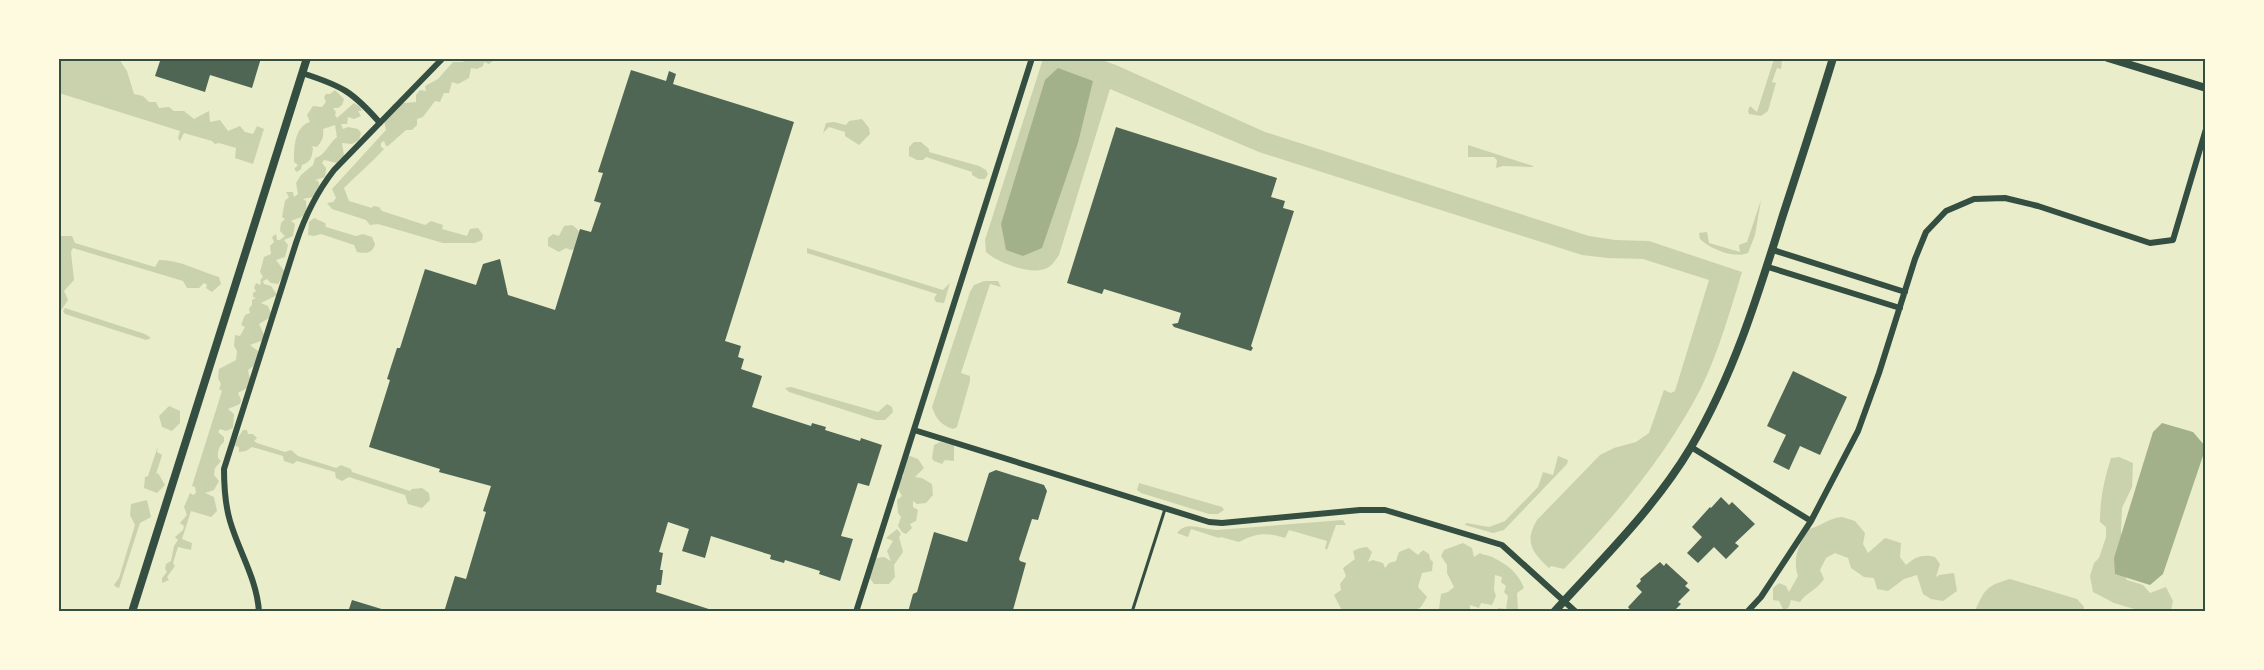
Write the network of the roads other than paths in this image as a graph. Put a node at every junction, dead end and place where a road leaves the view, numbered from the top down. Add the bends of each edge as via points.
1 (307, 58) edge
2 (443, 58) edge
3 (1030, 58) edge
4 (1833, 58) edge
5 (2108, 58) edge
6 (302, 73) junction
7 (2205, 88) edge
8 (380, 123) junction
9 (2205, 129) edge
10 (1773, 250) junction
11 (1768, 267) junction
12 (1905, 292) junction
13 (1900, 308) junction
14 (914, 430) junction
15 (1691, 447) junction
16 (1165, 509) junction
17 (1811, 521) junction
18 (1564, 601) junction
19 (132, 612) edge
20 (260, 612) edge
21 (856, 612) edge
22 (1132, 612) edge
23 (1554, 612) edge
24 (1576, 612) edge
25 (1747, 612) edge

1 - 6 street
2 - 8 street
3 - 14 street
4 - 10 main road
5 - 7 main road
6 - 8 street via 337,85 360,100
6 - 19 street
8 - 20 street via 334,170 307,212 224,469 230,521
9 - 12 street via 2173,240 2150,243 2038,206 2005,198 1974,199 1947,211 1926,232
10 - 11 main road
10 - 12 street
11 - 13 street
11 - 15 main road via 1732,367
12 - 13 street
13 - 17 street via 1858,431
14 - 16 street
14 - 21 street
15 - 17 street
15 - 18 main road via 1648,508
16 - 18 street via 1222,523 1385,510 1502,545
16 - 22 lane
17 - 25 street
18 - 23 main road
18 - 24 street

